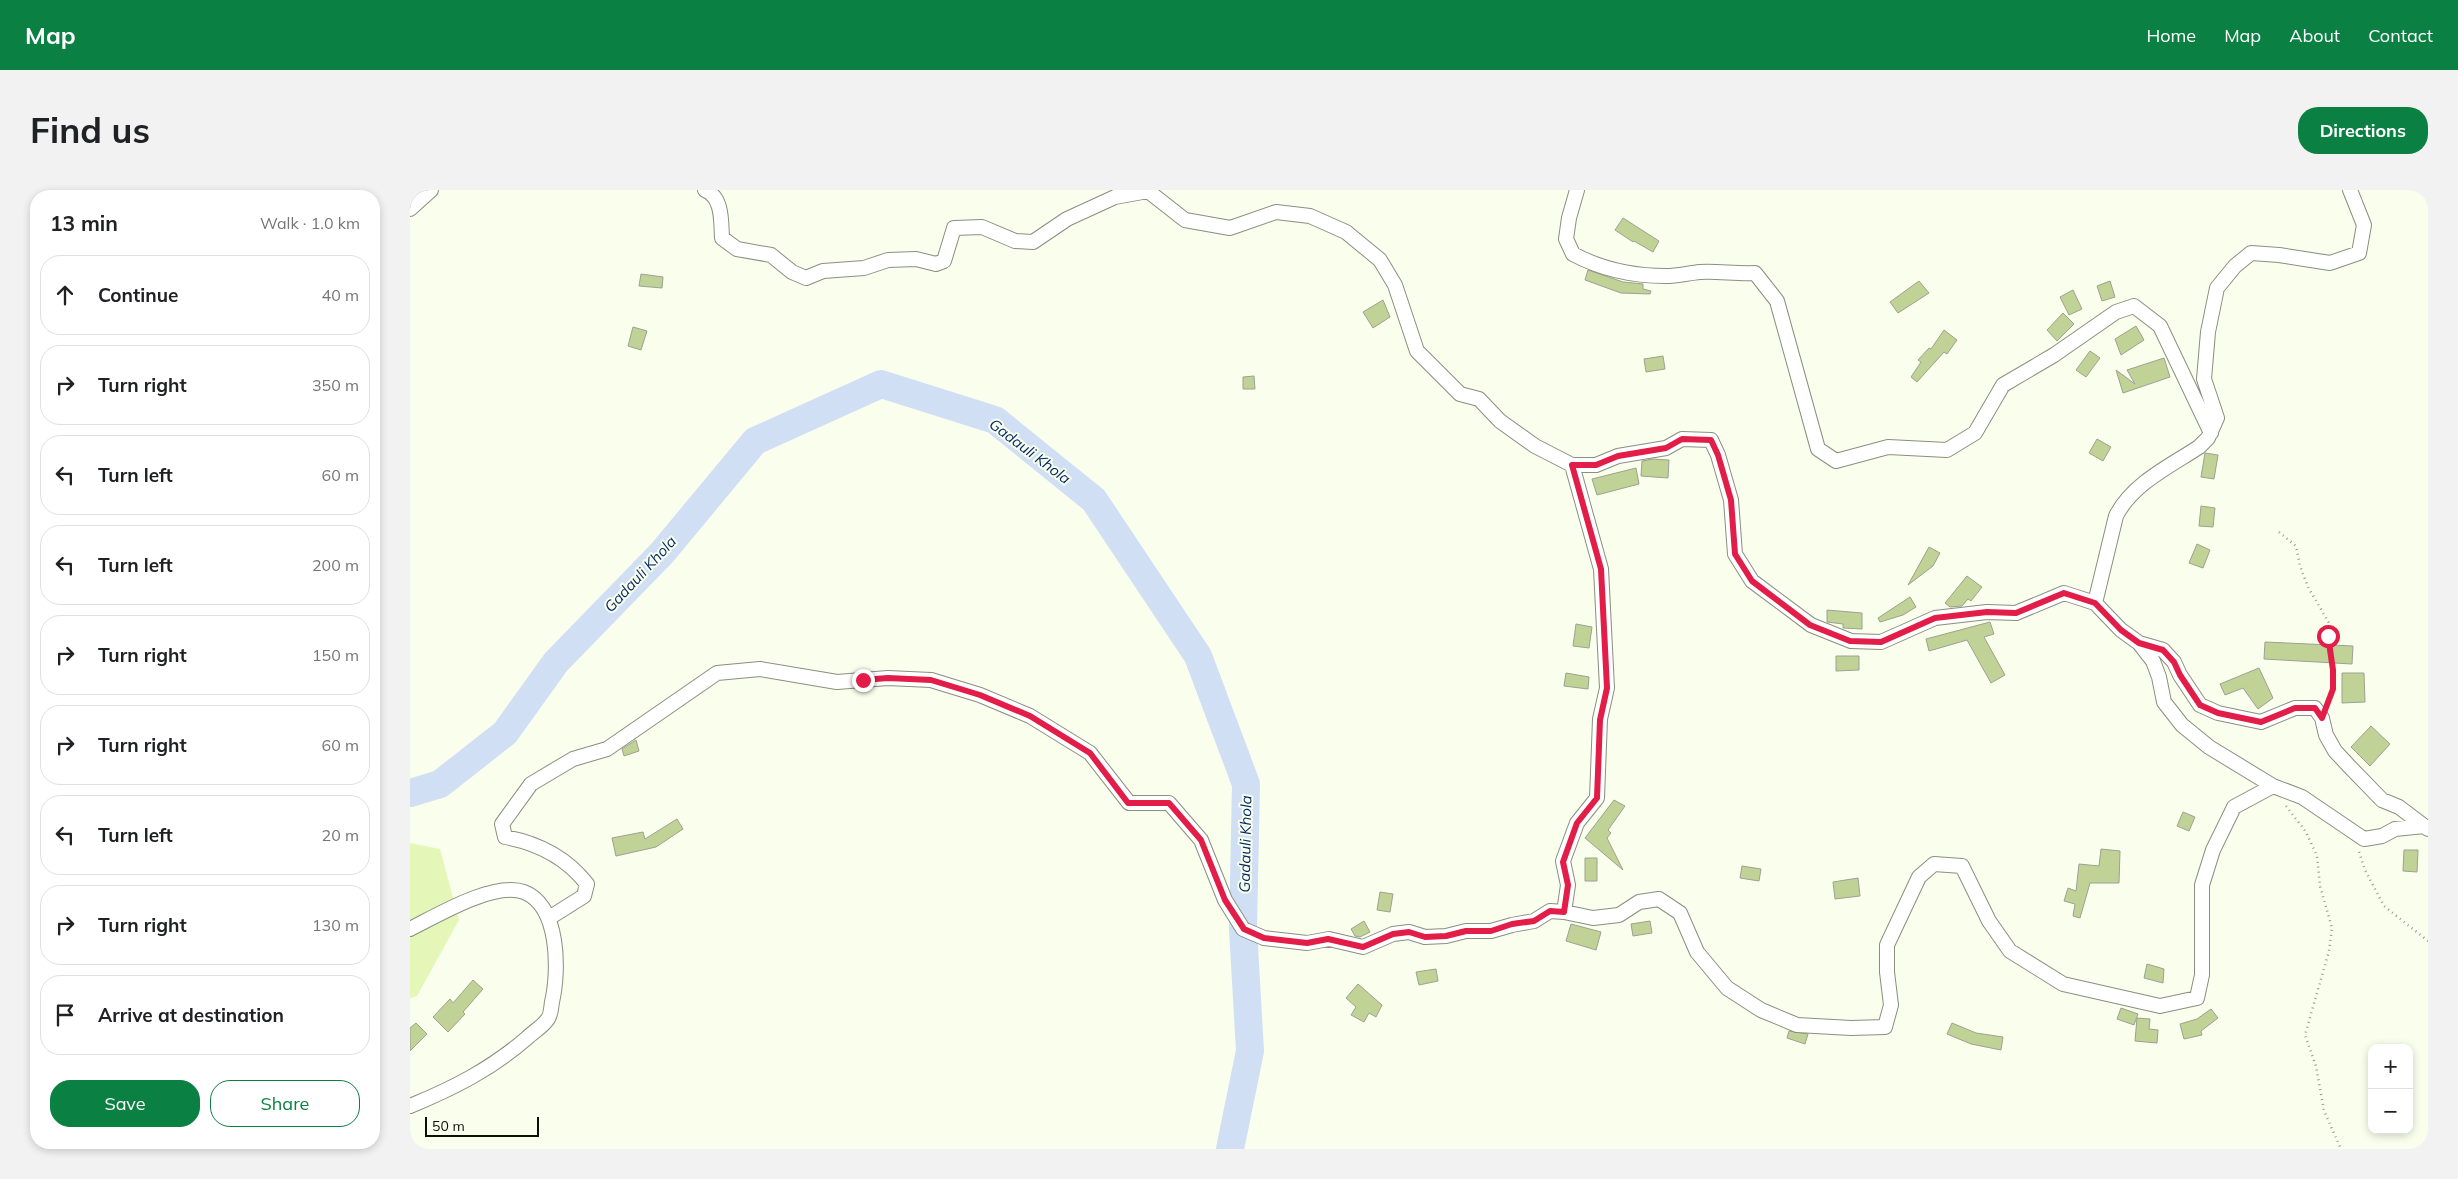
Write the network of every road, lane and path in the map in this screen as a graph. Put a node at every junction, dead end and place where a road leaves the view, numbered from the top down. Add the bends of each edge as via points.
1 (431, 190) edge
2 (706, 190) edge
3 (1577, 190) edge
4 (2350, 190) edge
5 (410, 209) edge
6 (2211, 433) junction
7 (1572, 465) junction
8 (2279, 532) dead end
9 (2095, 603) junction
10 (2139, 643) junction
11 (2322, 718) junction
12 (2273, 786) junction
13 (2426, 828) edge
14 (2364, 839) junction
15 (1564, 912) junction
16 (549, 918) junction
17 (410, 928) edge
18 (2428, 941) edge
19 (410, 1106) edge
20 (2341, 1149) edge

1 - 5 street
2 - 7 street via 712,193 719,205 722,238 737,250 771,255 792,272 806,278 824,271 864,268 888,260 916,259 936,264 944,261 954,228 982,227 1015,241 1033,242 1067,219 1115,197 1148,191 1185,220 1230,228 1276,212 1310,216 1346,232 1380,260 1395,286 1417,352 1460,394 1479,399 1500,422 1535,446
3 - 6 street via 1566,239 1572,254 1590,263 1651,276 1702,272 1754,274 1777,301 1818,449 1836,461 1888,447 1947,450 1976,433 2003,385 2116,312 2134,306 2160,326
4 - 6 street via 2364,225 2359,253 2330,263 2251,253 2217,288 2208,332 2204,379 2217,418
6 - 9 street via 2198,447 2134,491 2121,505
7 - 9 street via 1596,465 1618,456 1666,448 1682,439 1711,440 1731,500 1735,554 1752,581 1810,625 1850,641 1881,642 1935,618 1987,612 2016,613 2064,593
7 - 15 street via 1601,569 1607,688 1600,720 1597,798 1577,823 1563,862 1568,885
8 - 11 path via 2296,546 2306,580 2329,623 2324,632 2328,636 2331,654 2333,689
9 - 10 street
10 - 11 street via 2163,650 2200,705 2218,713 2261,722 2305,707 2315,708
10 - 12 street via 2153,661 2164,702 2182,725 2209,747
11 - 13 street via 2335,752 2348,766 2382,800 2399,807
12 - 14 street via 2302,797
12 - 15 street via 2234,807 2213,850 2202,885 2202,974 2196,998 2160,1006 2063,984 2010,951 1990,921 1962,866 1934,864 1920,877 1900,916 1887,945 1891,1004 1885,1027 1797,1024 1761,1010 1727,988 1697,952 1680,913 1659,899 1639,902 1619,915 1593,918
12 - 20 path via 2306,832 2316,856 2320,886 2332,928 2329,951 2305,1035 2316,1066 2324,1111
13 - 14 street via 2395,828 2382,836
14 - 18 path via 2358,851 2384,906
15 - 16 street via 1550,911 1534,921 1491,931 1425,937 1409,932 1393,934 1363,947 1328,939 1307,943 1264,938 1244,929 1225,900 1201,840 1169,803 1128,803 1090,753 1030,716 980,695 931,680 888,678 837,682 760,669 717,673 607,749 573,758 531,784 502,824 505,837 544,848 579,874 587,884 584,896
16 - 17 street via 524,892 510,891 451,906
16 - 19 street via 557,954 548,1019 501,1060 459,1085

